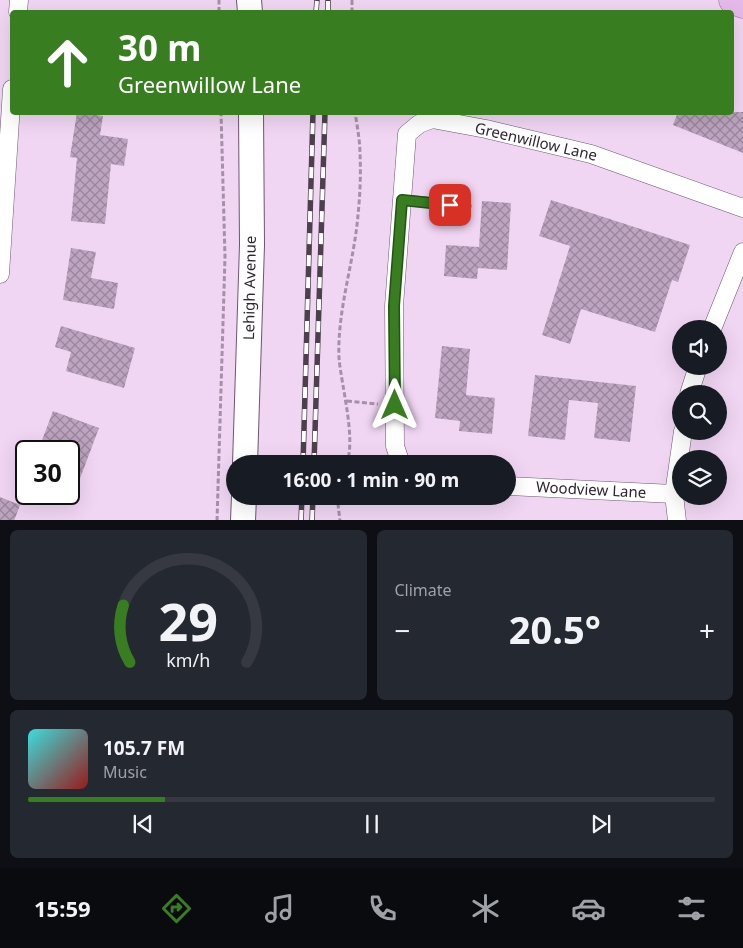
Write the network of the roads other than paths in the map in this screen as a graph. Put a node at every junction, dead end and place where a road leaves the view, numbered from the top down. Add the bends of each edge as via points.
1 (733, 0) edge
2 (743, 4) edge
3 (10, 114) edge
4 (251, 115) edge
5 (402, 200) junction
6 (466, 206) dead end
7 (743, 208) edge
8 (1, 225) edge
9 (743, 252) edge
10 (0, 274) edge
11 (716, 320) edge
12 (245, 455) edge
13 (398, 455) edge
14 (516, 486) edge
15 (672, 494) edge
16 (244, 505) edge
17 (675, 505) edge
18 (243, 520) edge
19 (677, 520) edge

1 - 2 main road
3 - 8 street
4 - 12 street, Lehigh Avenue via 252,245
5 - 6 lane
5 - 7 street, Greenwillow Lane via 407,134 432,119 591,154
5 - 13 street, Greenwillow Lane via 394,306 395,446
8 - 10 street
9 - 11 street
14 - 15 street, Woodview Lane
16 - 18 street
17 - 19 street

